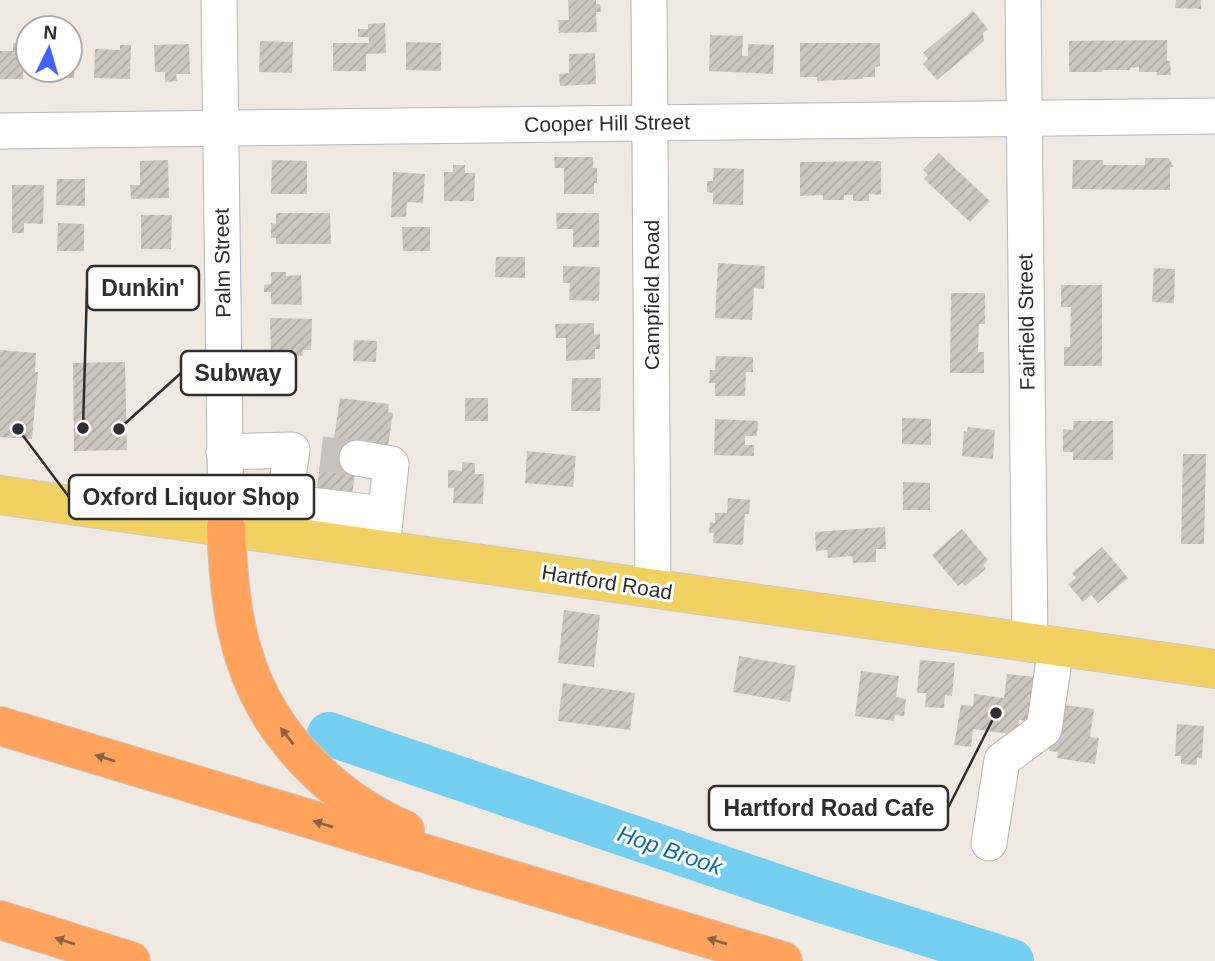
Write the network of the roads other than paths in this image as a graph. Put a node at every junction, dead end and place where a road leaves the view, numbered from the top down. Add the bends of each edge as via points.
1 (219, 0) edge
2 (649, 0) edge
3 (1023, 0) edge
4 (1215, 116) edge
5 (1024, 118) junction
6 (650, 122) junction
7 (221, 130) junction
8 (0, 131) edge
9 (224, 452) junction
10 (355, 470) tunnel mouth
11 (297, 482) junction
12 (0, 495) edge
13 (385, 517) junction
14 (226, 527) junction
15 (653, 589) junction
16 (1043, 645) junction
17 (1215, 669) edge
18 (0, 726) edge
19 (989, 842) dead end
20 (552, 892) junction
21 (0, 920) edge
22 (131, 961) edge
23 (783, 961) edge

1 - 7 street, Palm Street
2 - 6 street, Campfield Road
3 - 5 street, Fairfield Street
4 - 5 street, Cooper Hill Street
5 - 6 street, Cooper Hill Street
5 - 16 street, Fairfield Street
6 - 7 street, Cooper Hill Street
6 - 15 street, Campfield Road
7 - 8 street, Cooper Hill Street
7 - 9 street, Palm Street
9 - 11 street
9 - 14 street, Palm Street
10 - 13 street via 391,464
11 - 13 main road, Hartford Road
11 - 14 main road, Hartford Road
12 - 14 main road, Hartford Road
13 - 15 main road, Hartford Road
20 -> 14 highway via 369,813 345,797 297,749 265,705 244,657 232,600
15 - 16 main road, Hartford Road
16 - 17 main road, Hartford Road
16 - 19 street, Fairfield Street via 1044,729 1002,760
20 -> 18 highway
23 -> 20 highway
22 -> 21 highway

